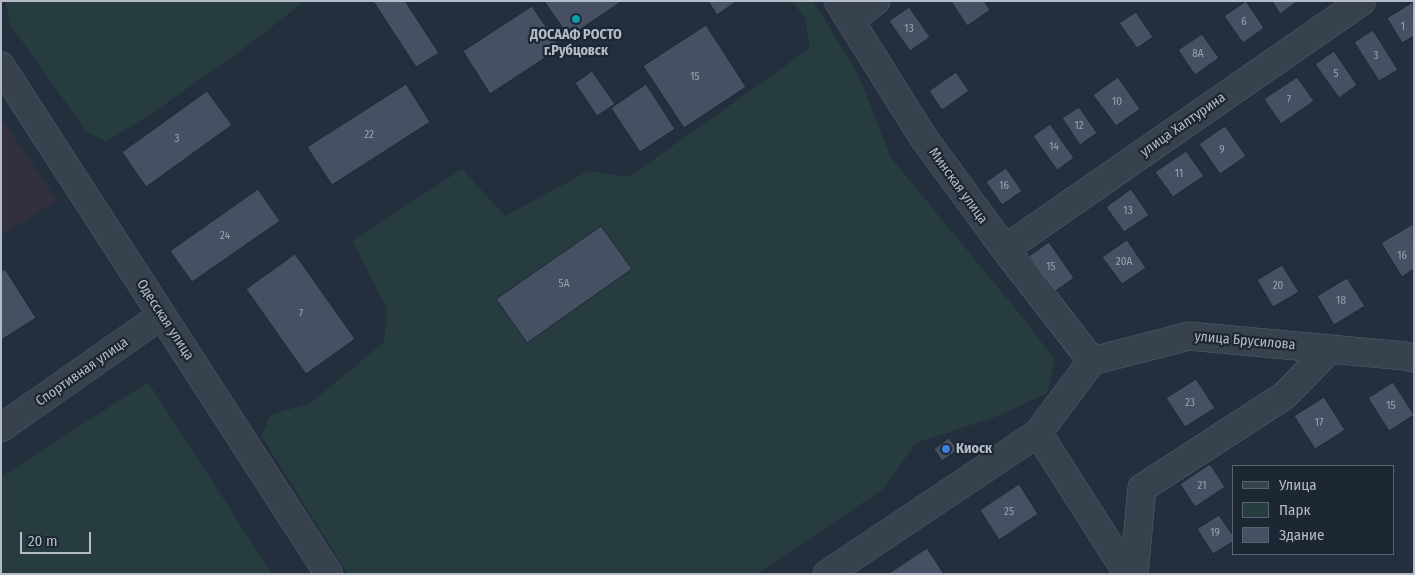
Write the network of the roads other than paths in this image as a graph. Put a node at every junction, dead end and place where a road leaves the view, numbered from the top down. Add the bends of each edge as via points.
1 (876, 1) edge
2 (1362, 1) edge
3 (844, 11) edge
4 (1, 66) edge
5 (1005, 249) junction
6 (162, 315) junction
7 (1330, 349) junction
8 (1414, 358) edge
9 (1092, 361) junction
10 (1, 428) edge
11 (1038, 433) junction
12 (329, 574) edge
13 (827, 574) edge
14 (1128, 574) edge
15 (1134, 574) edge

1 - 3 street
2 - 5 street, улица Халтурина
3 - 5 street, Минская улица via 923,137
4 - 6 street, Одесская улица
5 - 9 street, Минская улица
6 - 10 street, Спортивная улица
6 - 12 street, Одесская улица
7 - 8 street, улица Брусилова
7 - 9 street, улица Брусилова via 1189,336
7 - 15 street via 1284,396 1142,488
9 - 11 street
11 - 13 street
11 - 14 street

